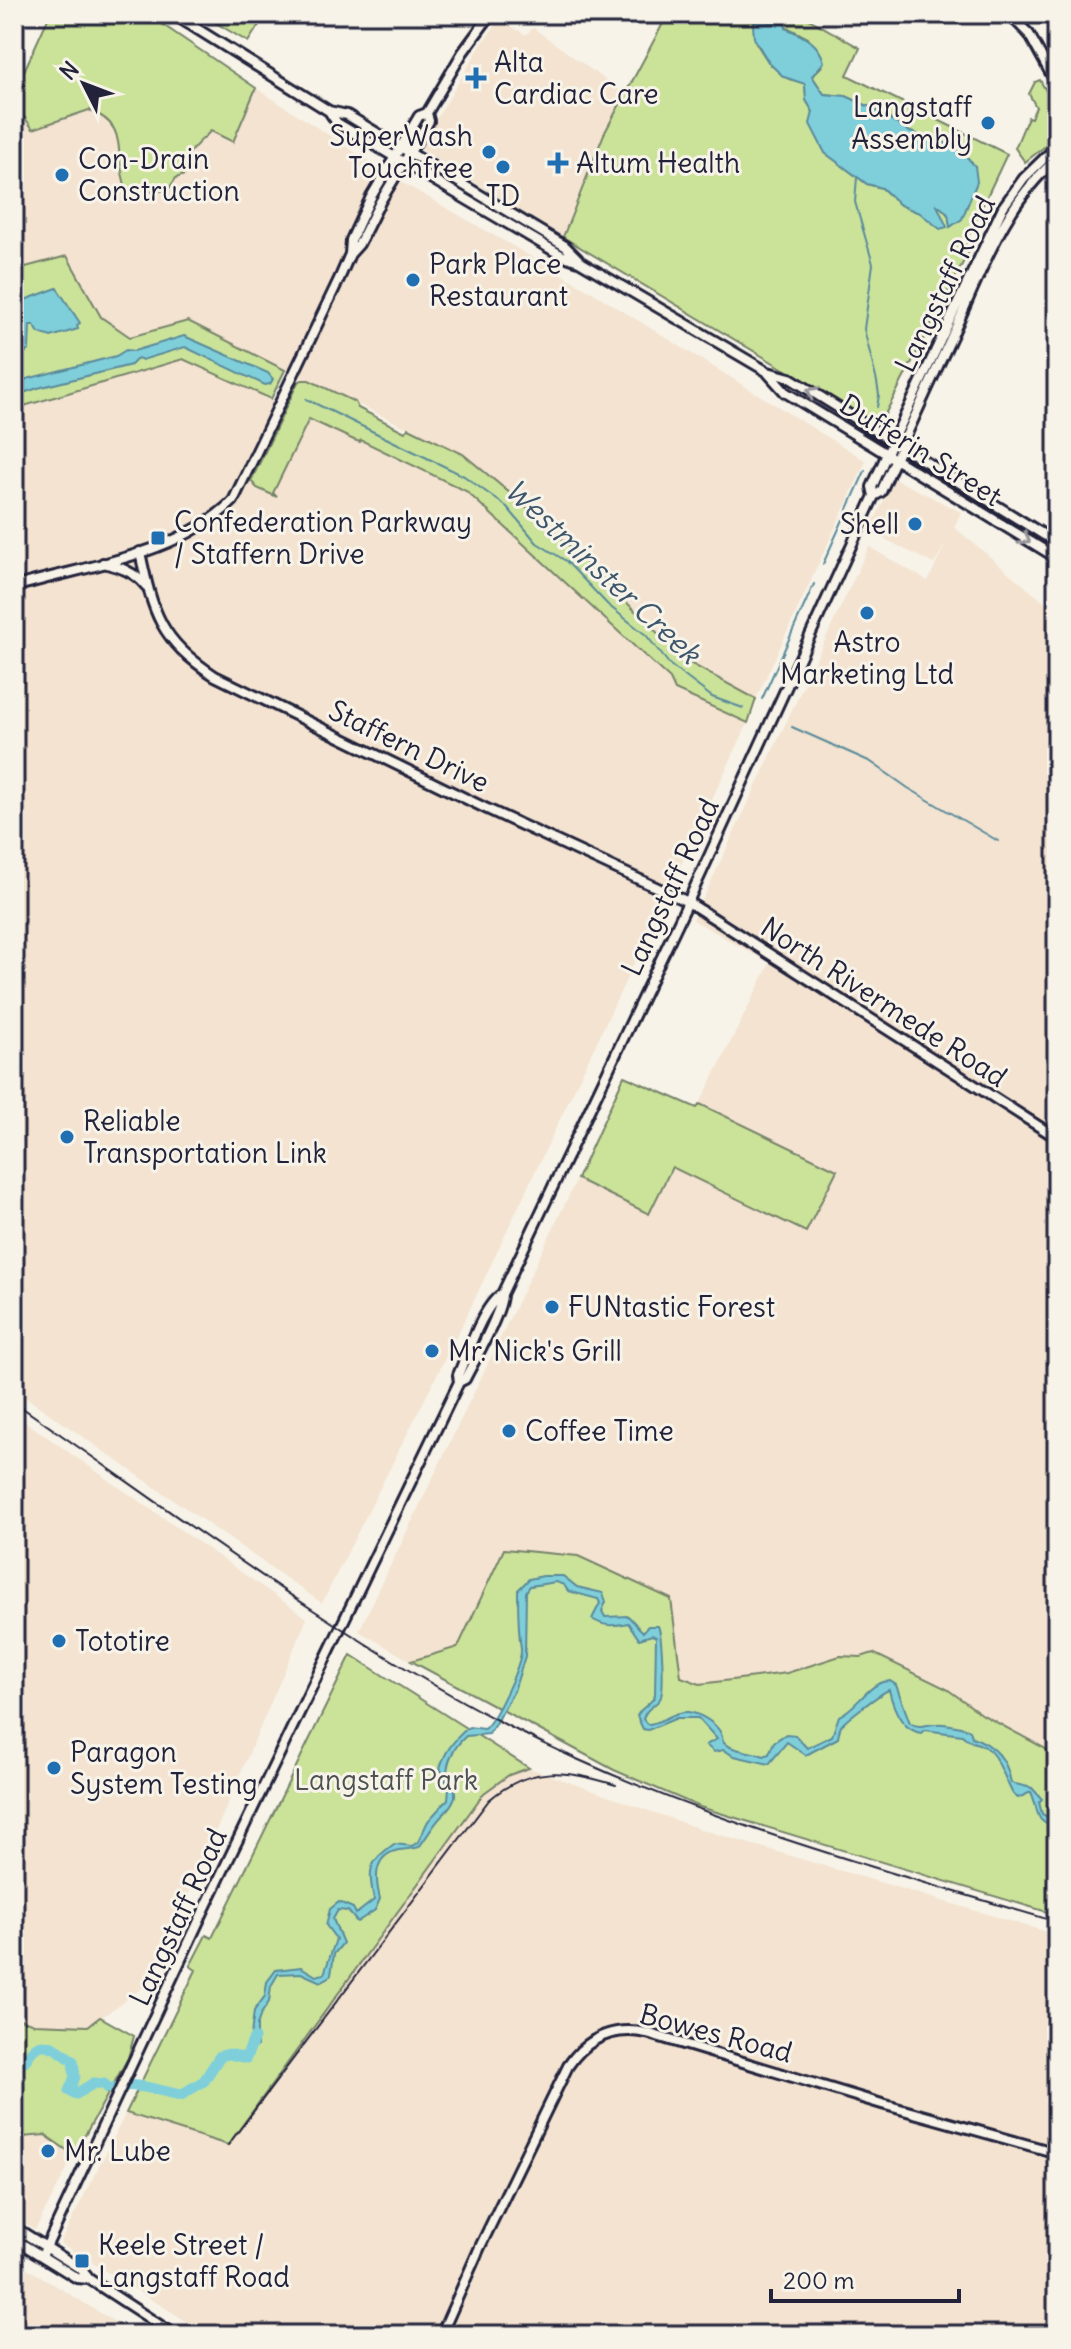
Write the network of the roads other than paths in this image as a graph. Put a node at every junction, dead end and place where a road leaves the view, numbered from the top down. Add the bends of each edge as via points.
1 (173, 14) edge
2 (491, 14) edge
3 (1009, 14) edge
4 (1057, 85) edge
5 (329, 111) junction
6 (427, 113) junction
7 (1057, 146) edge
8 (399, 148) junction
9 (409, 154) junction
10 (394, 158) junction
11 (1057, 159) edge
12 (403, 163) junction
13 (350, 254) junction
14 (579, 261) junction
15 (768, 372) junction
16 (898, 444) junction
17 (887, 454) junction
18 (895, 460) junction
19 (874, 496) junction
20 (1057, 543) edge
21 (140, 552) junction
22 (1057, 558) edge
23 (102, 563) junction
24 (14, 587) edge
25 (148, 589) junction
26 (688, 902) junction
27 (1057, 1138) edge
28 (1057, 2153) edge
29 (14, 2227) edge
30 (14, 2239) edge
31 (47, 2247) junction
32 (42, 2256) junction
33 (89, 2279) junction
34 (175, 2335) edge
35 (441, 2335) edge

1 - 5 main road, Dufferin Street
2 - 6 main road
3 - 4 main road via 1029,34
5 - 8 main road, Dufferin Street via 347,115
5 - 10 main road, Dufferin Street via 337,123
6 - 8 main road via 419,116
6 - 9 main road via 429,121
7 - 16 main road, Langstaff Road via 1003,207
8 - 9 main road, Dufferin Street
8 - 10 main road
9 - 12 main road
9 - 14 main road, Dufferin Street via 565,246
10 - 12 main road, Dufferin Street
10 - 13 main road via 351,240
11 - 16 main road, Langstaff Road via 1009,216
12 - 13 main road
12 - 14 main road, Dufferin Street
13 - 21 main road via 233,501 192,532
14 - 15 main road, Dufferin Street
16 -> 15 main road, Dufferin Street via 790,378
15 - 17 main road, Dufferin Street via 785,392
16 - 17 main road, Langstaff Road
16 - 18 main road, Langstaff Road
16 - 20 main road, Dufferin Street
17 - 18 main road, Dufferin Street
17 - 19 main road, Langstaff Road via 872,487
18 - 19 main road, Langstaff Road via 881,492
18 -> 22 main road, Dufferin Street
19 - 26 main road, Langstaff Road
21 - 23 main road
21 - 25 main road, Staffern Drive
23 - 24 main road
23 - 25 main road via 120,567
25 - 26 main road, Staffern Drive via 167,634 189,659 215,676
26 - 27 main road, North Rivermede Road
26 - 31 main road, Langstaff Road via 484,1340 205,1908
28 - 35 main road, Bowes Road via 647,2033 613,2032 583,2048 568,2066
29 - 31 main road
30 - 32 main road
31 - 32 main road, Langstaff Road
31 - 33 main road
32 - 33 main road via 77,2278
33 - 34 main road

